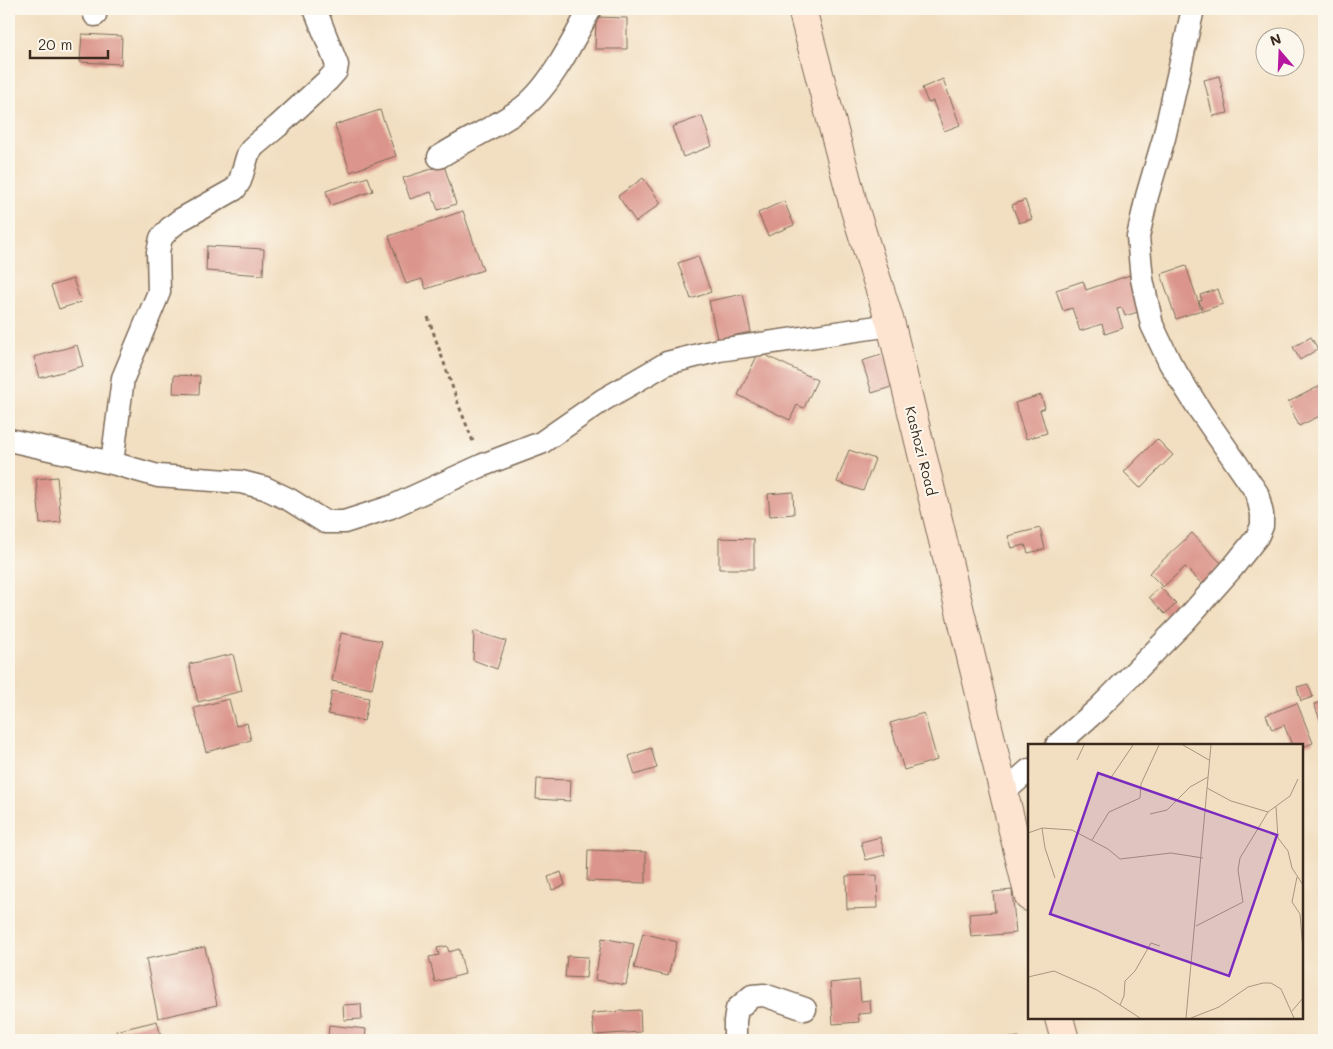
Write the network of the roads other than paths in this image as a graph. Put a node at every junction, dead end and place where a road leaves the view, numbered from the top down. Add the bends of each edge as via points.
1 (315, 9) edge
2 (590, 9) edge
3 (802, 9) edge
4 (1193, 9) edge
5 (439, 157) dead end
6 (890, 325) junction
7 (9, 440) edge
8 (112, 463) junction
9 (1058, 744) edge
10 (1028, 771) edge
11 (1003, 793) junction
12 (1028, 893) edge
13 (805, 1009) dead end
14 (1060, 1019) edge
15 (734, 1040) edge
16 (1065, 1040) edge

1 - 8 street via 336,60 336,71 254,146 235,189 180,220 161,238 159,292 123,378
2 - 5 street via 542,89 520,111
3 - 6 main road, Kashozi Road via 854,207
4 - 9 street via 1138,238 1142,279 1152,325 1170,363 1257,493 1262,526 1234,567 1185,621 1098,709
6 - 8 street via 719,350 667,363 603,400 541,443 483,465 391,507 344,522 325,522 265,488 241,482 158,476
6 - 11 main road, Kashozi Road
7 - 8 street
10 - 11 street
11 - 12 main road, Kashozi Road
13 - 15 street via 764,995 752,996 737,1009
14 - 16 main road

